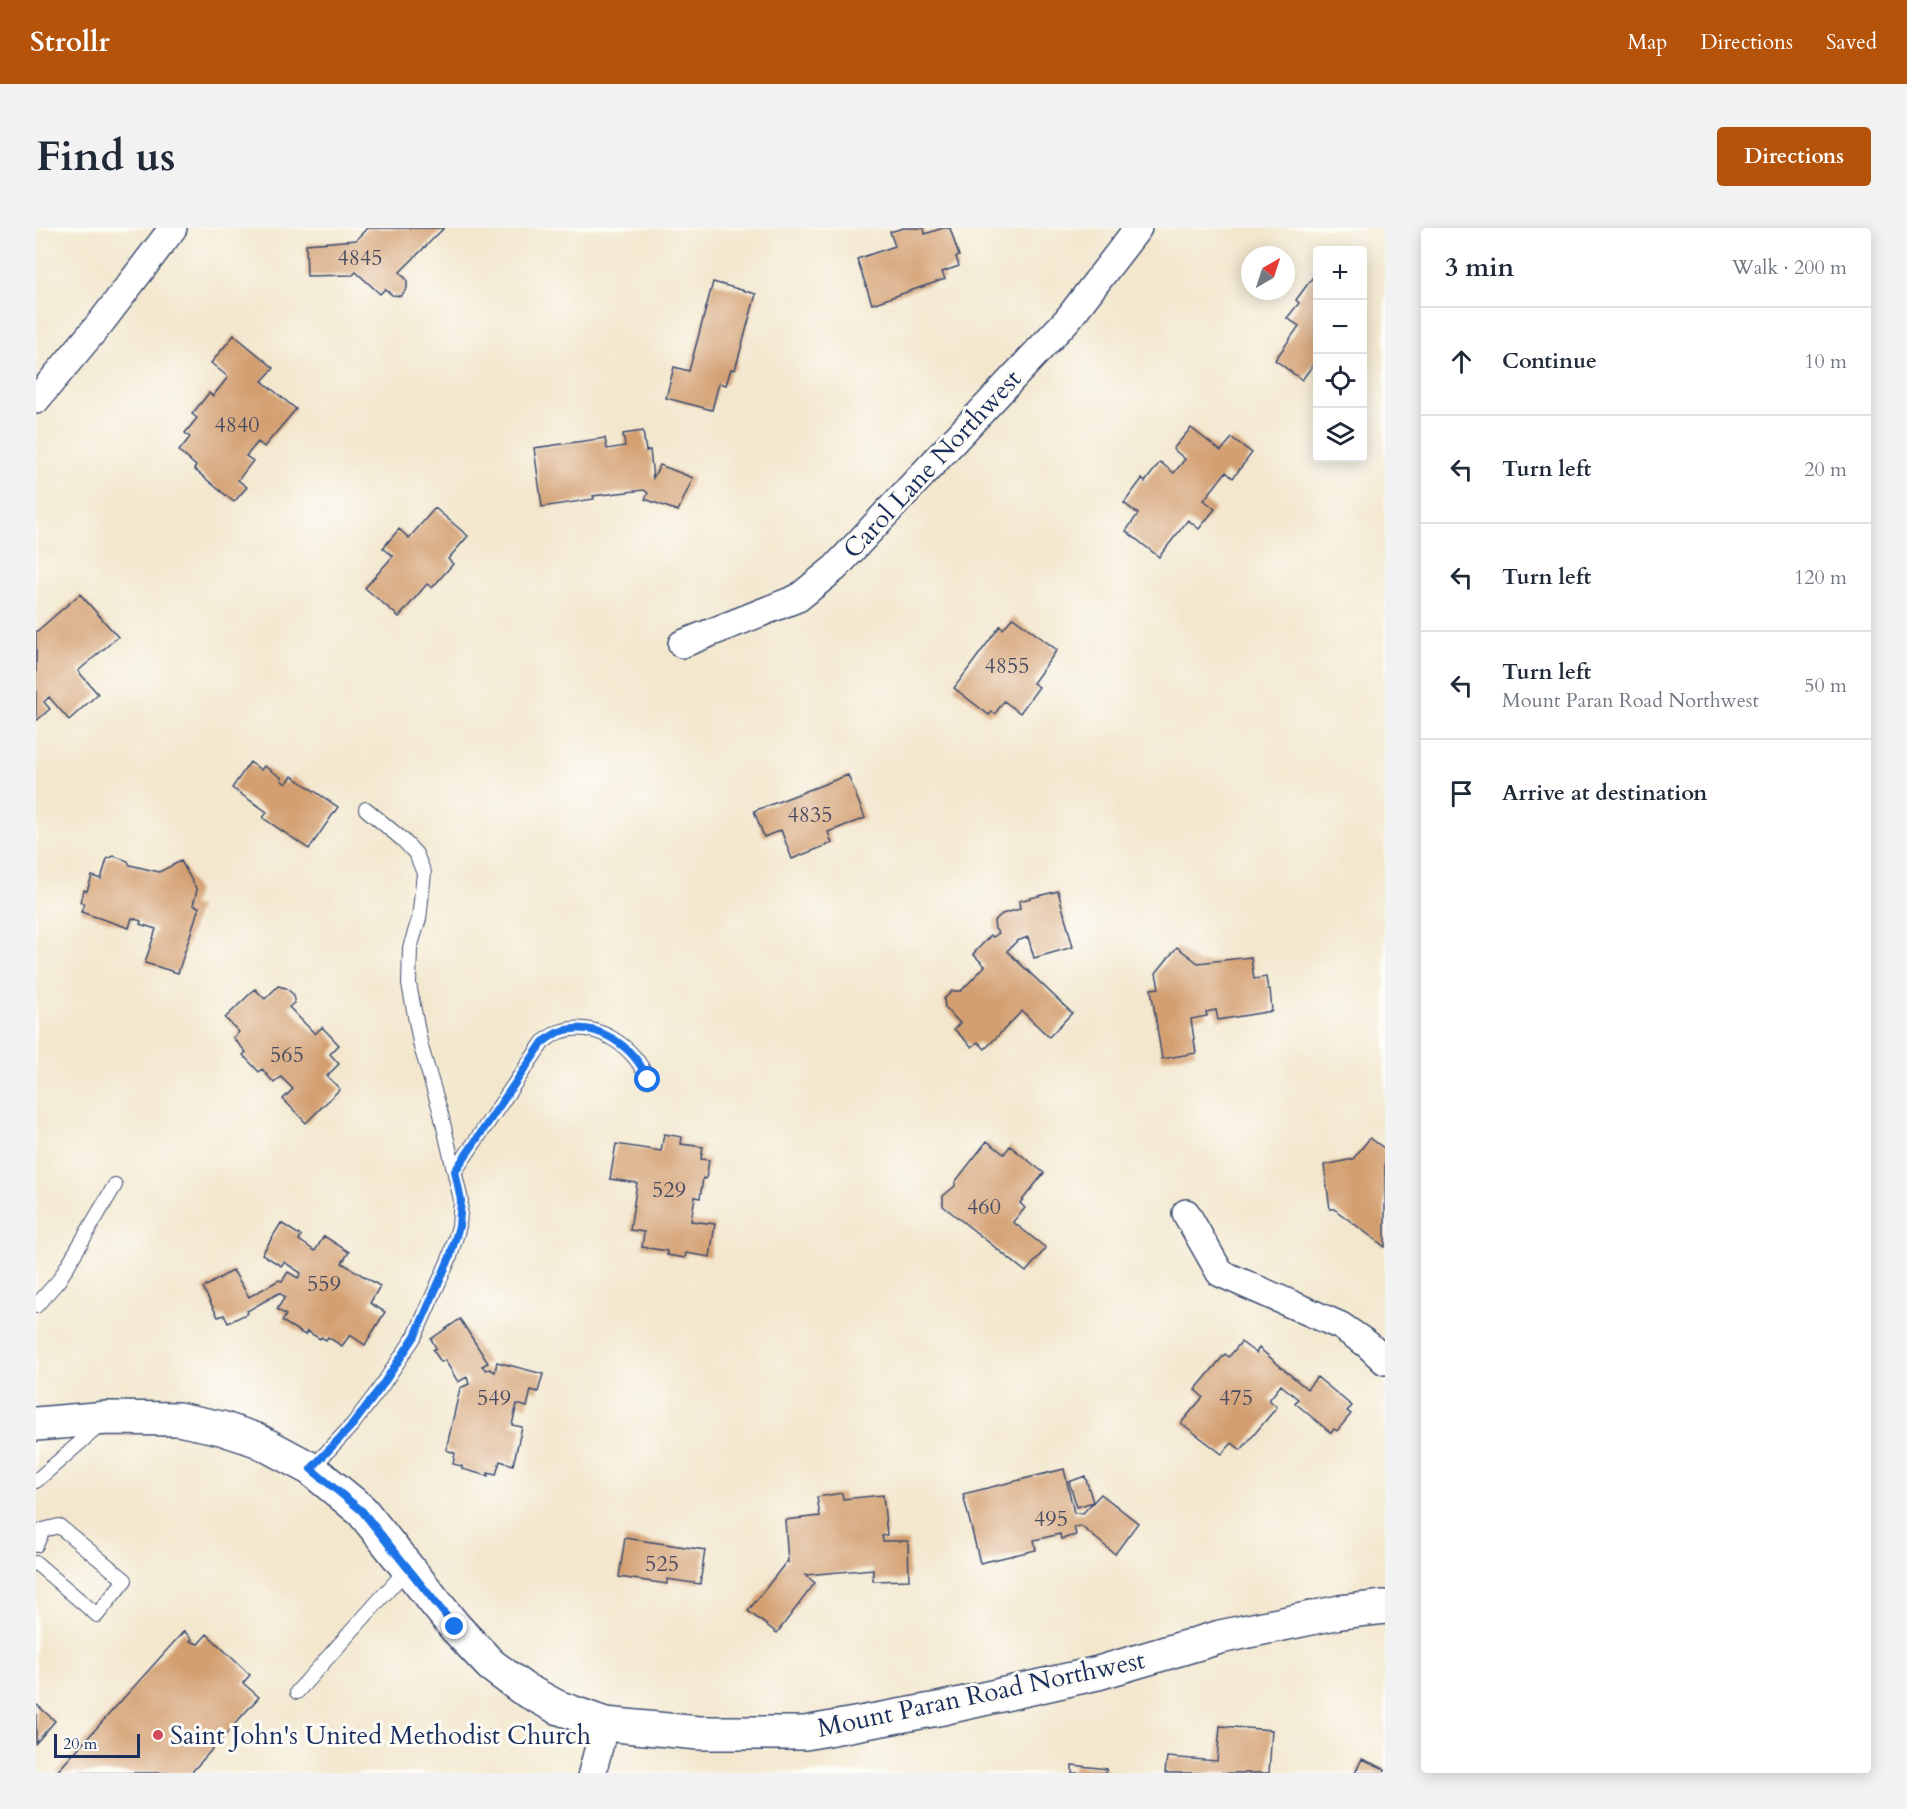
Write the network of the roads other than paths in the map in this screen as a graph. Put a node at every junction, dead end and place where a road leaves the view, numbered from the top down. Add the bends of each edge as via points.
1 (173, 228) edge
2 (1138, 228) edge
3 (36, 400) edge
4 (682, 644) dead end
5 (366, 809) dead end
6 (648, 1080) dead end
7 (455, 1171) junction
8 (115, 1185) dead end
9 (1186, 1214) dead end
10 (36, 1305) edge
11 (1385, 1361) edge
12 (107, 1418) junction
13 (36, 1424) edge
14 (311, 1469) junction
15 (36, 1481) edge
16 (40, 1527) edge
17 (36, 1545) edge
18 (36, 1563) edge
19 (408, 1568) junction
20 (1385, 1607) edge
21 (297, 1692) dead end
22 (605, 1724) junction
23 (592, 1773) edge

1 - 3 street
2 - 4 street, Carol Lane Northwest via 1068,319 835,568 798,598
5 - 7 lane via 416,854 424,873 419,919 410,948 410,984 421,1047
6 - 7 lane via 638,1061 612,1037 584,1029 559,1032 543,1042
7 - 14 lane via 461,1200 459,1226 450,1257 415,1336 353,1424
8 - 10 lane via 59,1280
9 - 11 street via 1220,1273 1341,1326
12 - 13 main road, Mount Paran Road Northwest
12 - 14 main road, Mount Paran Road Northwest via 178,1419 220,1428 257,1440
12 - 15 lane
14 - 19 main road, Mount Paran Road Northwest via 362,1511
16 - 17 lane
16 - 18 lane via 60,1526 126,1580 97,1615
19 - 21 lane
19 - 22 main road, Mount Paran Road Northwest via 491,1665 557,1707
20 - 22 main road, Mount Paran Road Northwest via 1340,1612 1220,1637 1076,1678 805,1733 699,1733
22 - 23 street

